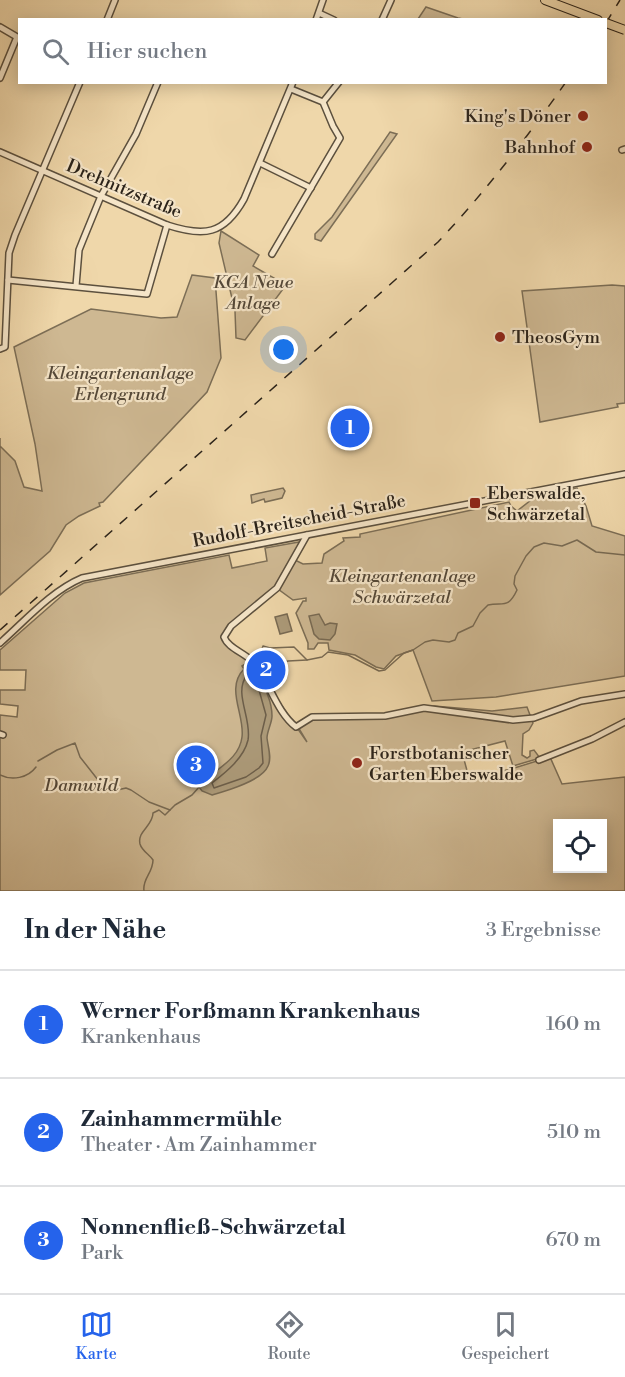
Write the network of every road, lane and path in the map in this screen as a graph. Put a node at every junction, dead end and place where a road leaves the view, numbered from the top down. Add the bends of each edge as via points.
1 (114, 0) edge
2 (323, 0) edge
3 (391, 0) edge
4 (545, 0) edge
5 (318, 16) edge
6 (108, 18) edge
7 (383, 18) edge
8 (593, 18) edge
9 (607, 22) edge
10 (0, 27) edge
11 (625, 30) edge
12 (0, 78) edge
13 (80, 84) edge
14 (157, 84) edge
15 (337, 84) edge
16 (292, 86) edge
17 (323, 102) junction
18 (0, 152) edge
19 (260, 163) junction
20 (43, 171) junction
21 (312, 188) junction
22 (101, 196) junction
23 (167, 225) junction
24 (272, 254) dead end
25 (8, 280) junction
26 (76, 286) junction
27 (3, 348) edge
28 (625, 474) edge
29 (307, 535) junction
30 (0, 643) edge
31 (625, 694) edge
32 (625, 722) edge
33 (539, 760) dead end

1 - 6 street
2 - 5 street
3 - 7 street
4 - 8 main road
9 - 11 main road, bridge
10 - 12 street via 17,37
13 - 20 street
14 - 22 street via 136,134
15 - 17 street
16 - 17 street
16 - 19 street, Drehnitzstraße
17 - 21 street via 340,138
18 - 20 street, Drehnitzstraße
19 - 21 street
19 - 23 street, Drehnitzstraße via 237,212 224,223 196,233
20 - 22 street, Drehnitzstraße
20 - 25 street via 9,253
21 - 24 street
22 - 23 street, Drehnitzstraße
22 - 26 street via 79,250
23 - 26 street via 147,294
25 - 26 street
25 - 27 street
28 - 29 street, Rudolf-Breitscheid-Straße
29 - 30 street, Rudolf-Breitscheid-Straße via 82,578 59,592
29 - 31 street via 276,588 225,634 225,641 252,661 296,727 312,717 385,716 424,708 513,720 534,718 581,701
32 - 33 street

